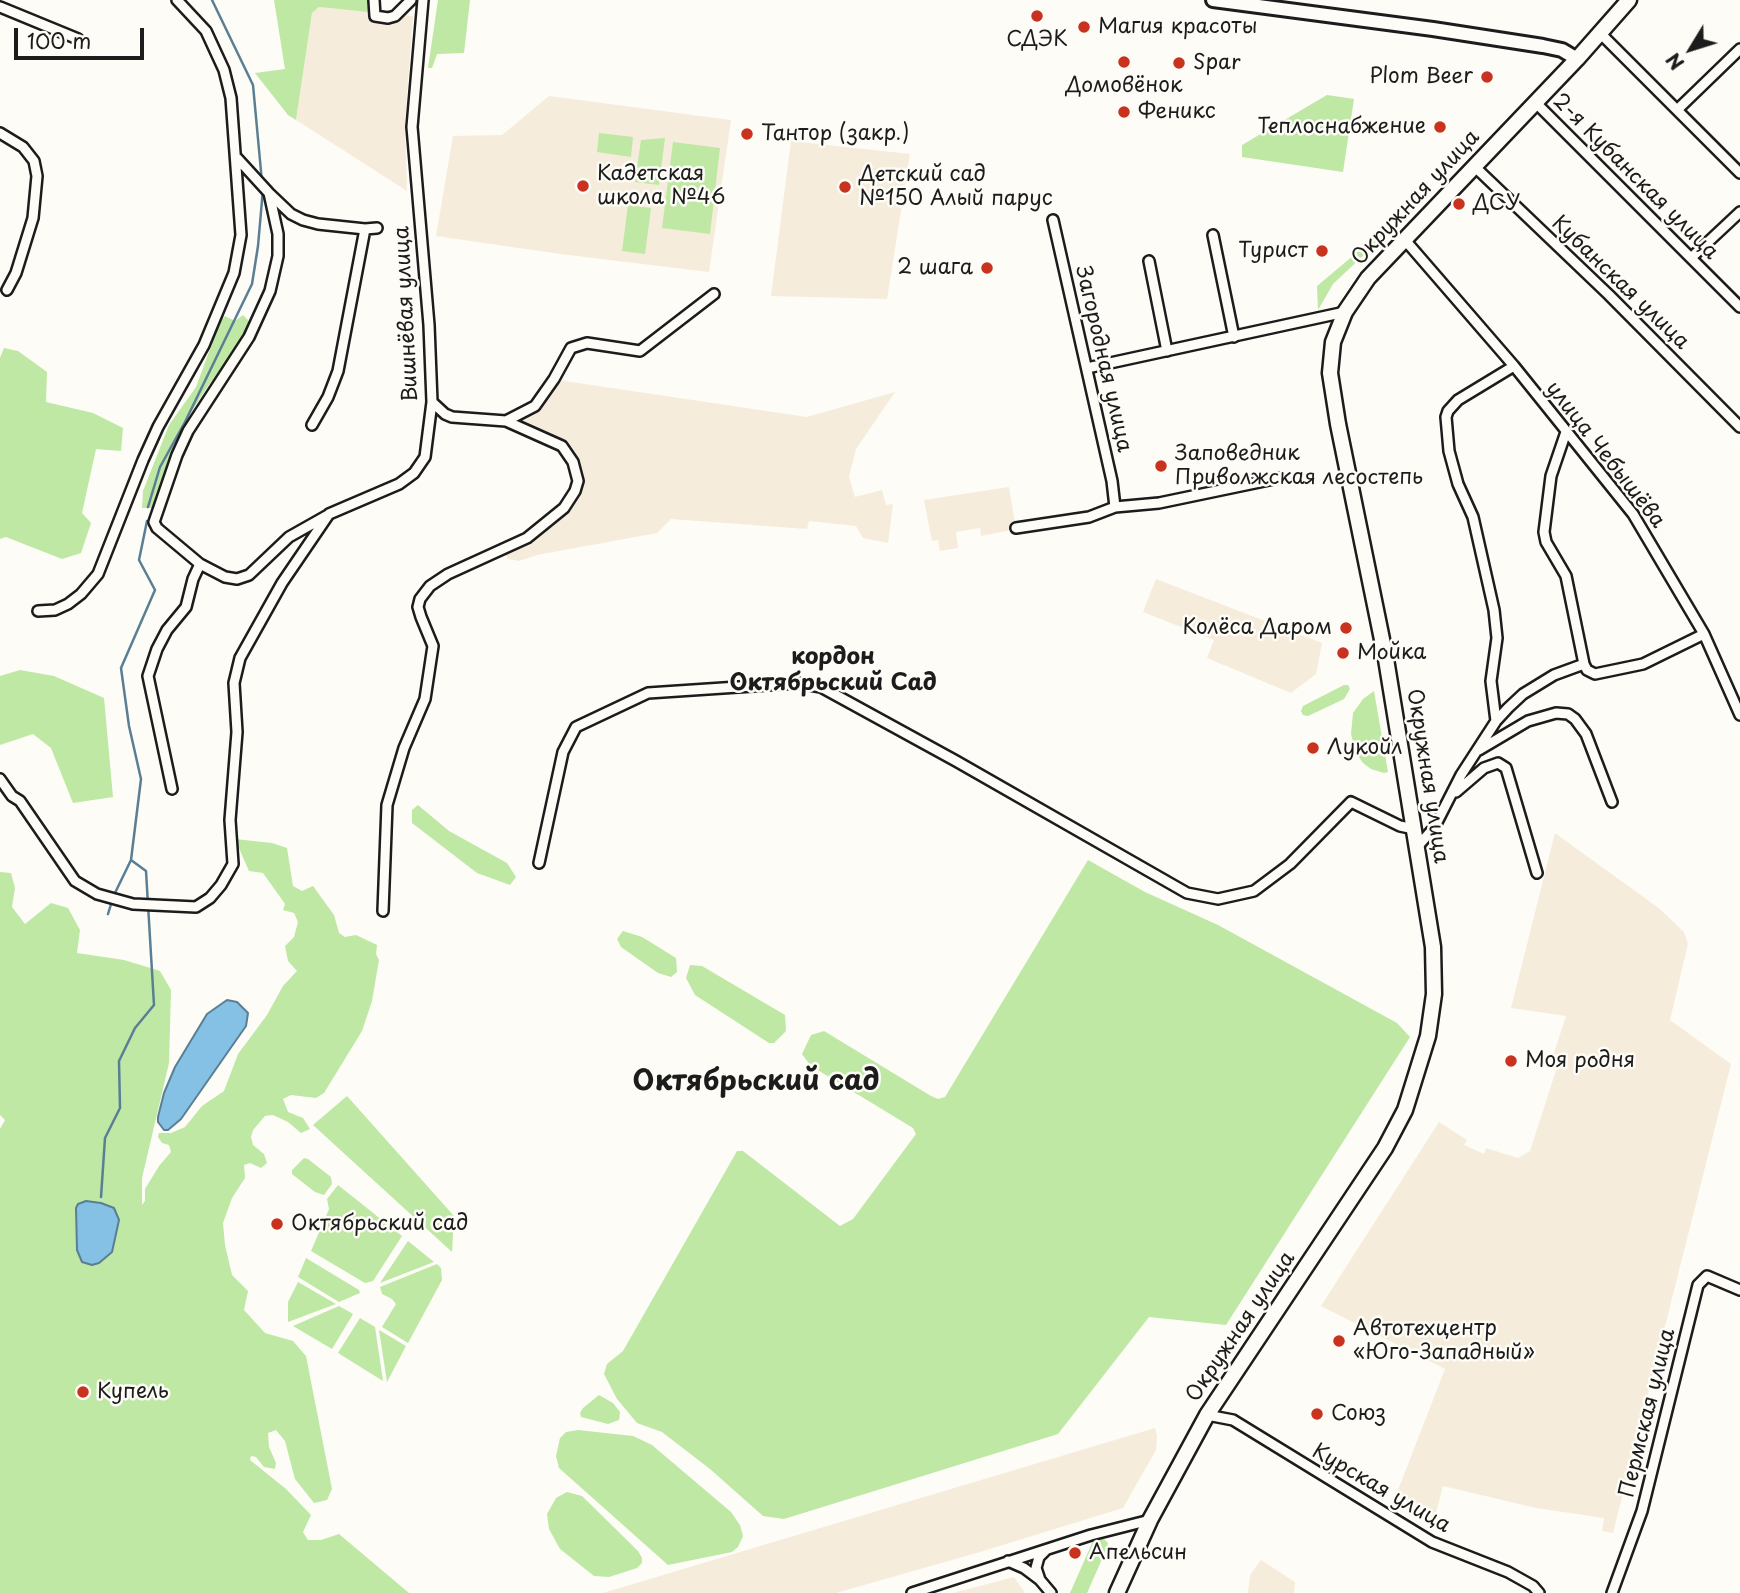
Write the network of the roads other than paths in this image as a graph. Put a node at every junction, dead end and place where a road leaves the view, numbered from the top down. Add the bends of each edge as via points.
1 (177, 0) edge
2 (374, 0) edge
3 (411, 0) edge
4 (423, 0) edge
5 (1213, 0) edge
6 (1629, 0) edge
7 (0, 7) edge
8 (1601, 34) junction
9 (78, 39) dead end
10 (1740, 49) edge
11 (1577, 59) junction
12 (1535, 102) junction
13 (1677, 110) junction
14 (0, 133) edge
15 (237, 158) junction
16 (1474, 166) junction
17 (1740, 173) edge
18 (269, 193) junction
19 (1740, 212) edge
20 (1053, 220) dead end
21 (377, 228) dead end
22 (365, 229) junction
23 (1213, 235) dead end
24 (1405, 240) junction
25 (1692, 257) junction
26 (1149, 261) dead end
27 (7, 290) dead end
28 (714, 294) dead end
29 (1740, 307) edge
30 (1345, 312) junction
31 (1234, 337) junction
32 (1167, 351) junction
33 (1514, 366) junction
34 (1087, 368) junction
35 (432, 402) junction
36 (506, 421) junction
37 (312, 425) dead end
38 (1740, 427) edge
39 (1566, 432) junction
40 (1279, 478) dead end
41 (1115, 507) junction
42 (329, 514) junction
43 (1016, 528) dead end
44 (200, 564) junction
45 (38, 611) dead end
46 (1704, 635) junction
47 (1584, 664) junction
48 (1740, 715) edge
49 (1496, 721) junction
50 (1478, 750) junction
51 (0, 779) edge
52 (173, 789) dead end
53 (1452, 796) junction
54 (1612, 802) dead end
55 (1414, 829) junction
56 (1417, 846) junction
57 (539, 863) dead end
58 (1537, 873) dead end
59 (383, 911) dead end
60 (1740, 1290) edge
61 (1206, 1415) junction
62 (1150, 1520) junction
63 (1047, 1549) junction
64 (1008, 1561) junction
65 (1040, 1580) junction
66 (1538, 1592) edge
67 (912, 1593) edge
68 (1051, 1593) edge
69 (1117, 1593) edge
70 (1549, 1593) edge
71 (1612, 1593) edge

1 - 15 street via 206,30 220,58 231,98
2 - 3 street via 375,16 392,18
4 - 35 street, Вишнёвая улица via 412,127
5 - 11 main road via 1516,41 1562,50
6 - 8 main road, Окружная улица
7 - 9 street
8 - 11 main road, Окружная улица
8 - 13 street
10 - 13 street
11 - 12 main road, Окружная улица
12 - 16 main road, Окружная улица
12 - 25 street, 2-я Кубанская улица
13 - 17 street
14 - 27 street via 23,147 37,176 33,218
15 - 18 street
15 - 45 street via 241,235 234,273 216,318 148,449 98,574 68,604
16 - 24 main road, Окружная улица
16 - 38 street, Кубанская улица
18 - 22 street via 303,220
18 - 44 street, Вишнёвая улица via 279,245 270,291 249,337 188,431 155,515 157,528
19 - 25 street
20 - 34 street, Загородная улица
21 - 22 street
22 - 37 street via 338,371
23 - 31 street
24 - 30 main road, Окружная улица via 1368,278
24 - 33 street, улица Чебышёва
25 - 29 street, 2-я Кубанская улица
26 - 32 street
28 - 36 street via 640,351 587,343 571,348 535,405
30 - 31 street
30 - 55 main road, Окружная улица via 1333,342 1331,373
31 - 32 street
32 - 34 street
33 - 39 street, улица Чебышёва
33 - 49 street via 1458,400 1446,417 1449,451 1473,517 1494,610 1497,638 1491,681
34 - 41 street, Загородная улица
35 - 36 street via 452,417
35 - 42 street, Вишнёвая улица via 425,457 414,473
36 - 59 street via 562,446 578,481 564,508 527,538 449,574 420,598 418,607 433,646 425,699 387,805
39 - 46 street, улица Чебышёва via 1633,514
39 - 47 street via 1551,476 1544,532 1566,576
40 - 41 street via 1159,503
41 - 43 street via 1089,517
42 - 44 street, Вишнёвая улица via 289,537 248,575 225,577
42 - 51 street via 282,583 240,658 234,683 233,864 210,898 196,907 183,908 133,904 97,894 75,881
44 - 52 street via 186,607 167,630 148,676
46 - 47 street via 1643,664 1595,674
46 - 48 street, улица Чебышёва
47 - 49 street via 1554,675 1524,694
49 - 50 street
50 - 53 street
50 - 54 street via 1528,720 1567,714 1586,734
53 - 56 street via 1434,828
53 - 58 street via 1483,768 1498,764 1506,768
55 - 56 main road, Окружная улица
55 - 57 street via 1351,802 1290,864 1254,891 1218,900 1187,893 821,687 798,683 648,693 576,727 563,752
56 - 61 main road, Окружная улица via 1433,947 1434,994 1414,1086 1385,1148
60 - 71 street, Пермская улица via 1707,1276 1698,1284 1642,1511
61 - 62 main road, Окружная улица
61 - 66 street, Курская улица via 1233,1420 1432,1542 1508,1572
62 - 63 street
62 - 69 main road, Окружная улица
63 - 64 street
63 - 65 street via 1036,1568
64 - 65 street
64 - 67 street
65 - 68 street
66 - 70 street

